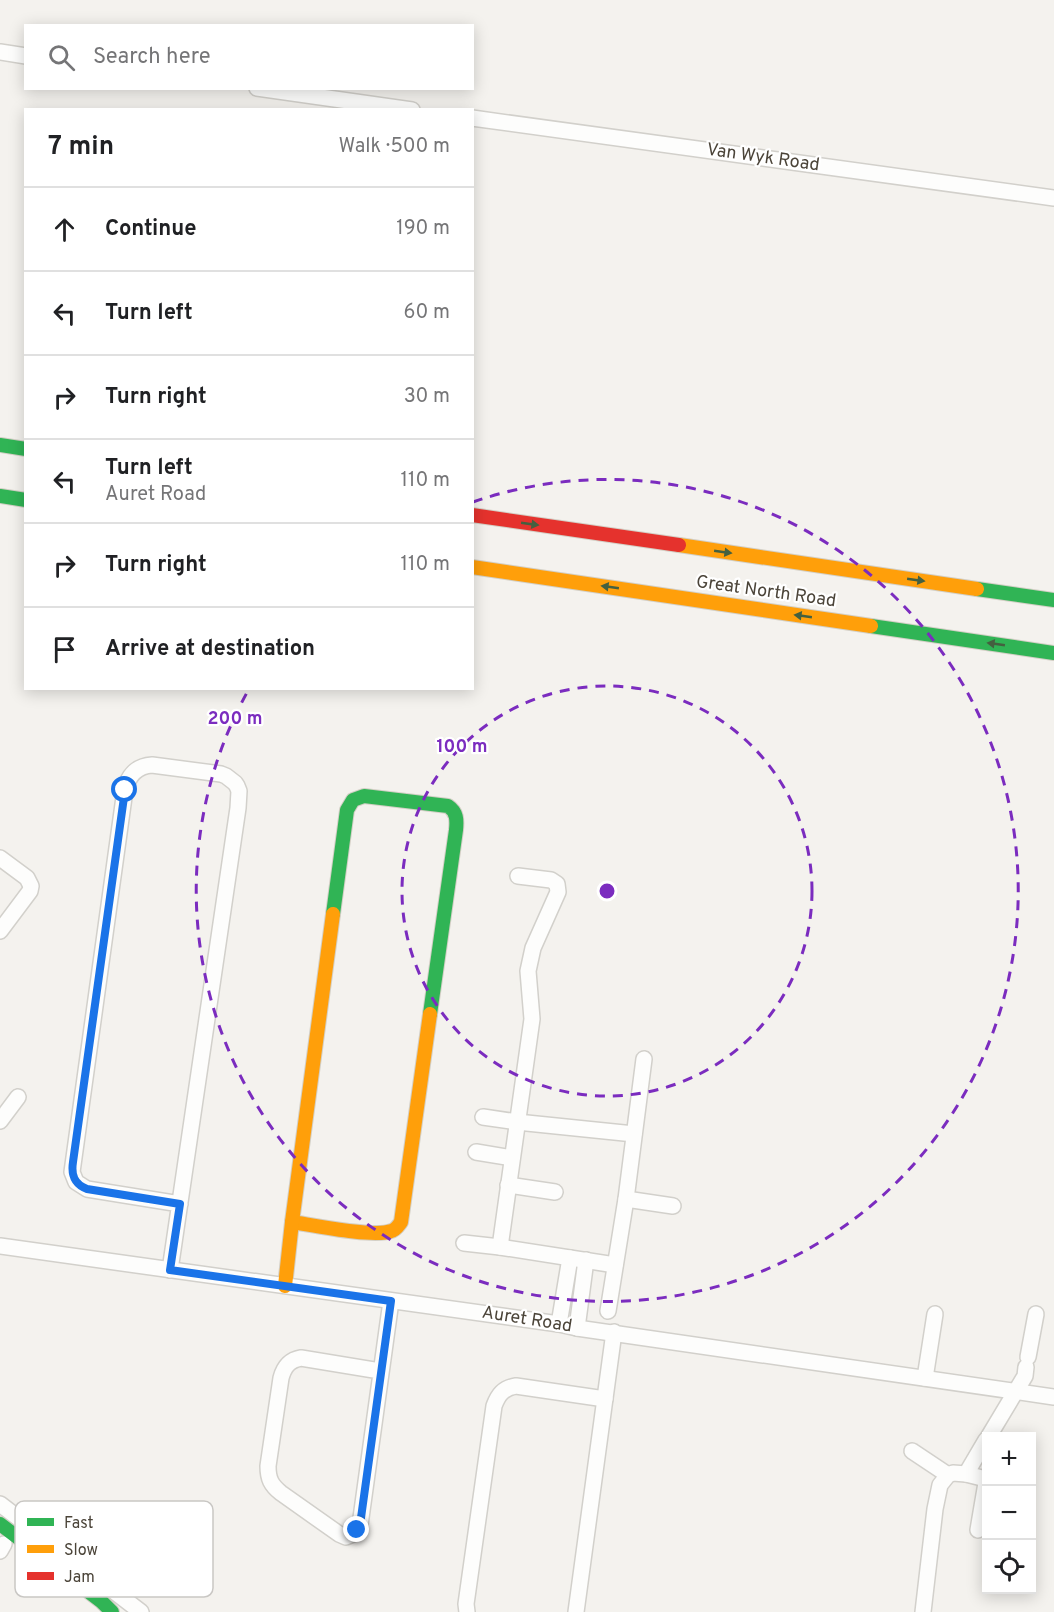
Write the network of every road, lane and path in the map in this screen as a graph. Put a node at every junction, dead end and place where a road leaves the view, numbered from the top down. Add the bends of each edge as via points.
1 (0, 52) edge
2 (24, 56) edge
3 (271, 90) edge
4 (397, 108) edge
5 (474, 118) edge
6 (1054, 198) edge
7 (0, 445) edge
8 (24, 448) edge
9 (0, 496) edge
10 (24, 500) edge
11 (474, 515) edge
12 (474, 567) edge
13 (1054, 600) edge
14 (1054, 653) edge
15 (0, 858) edge
16 (518, 876) dead end
17 (0, 931) edge
18 (644, 1059) dead end
19 (18, 1097) dead end
20 (483, 1117) dead end
21 (0, 1121) edge
22 (517, 1122) junction
23 (634, 1134) junction
24 (476, 1152) dead end
25 (512, 1158) junction
26 (508, 1185) junction
27 (555, 1192) dead end
28 (626, 1200) junction
29 (180, 1204) junction
30 (673, 1206) dead end
31 (292, 1222) junction
32 (464, 1243) dead end
33 (0, 1246) edge
34 (500, 1247) junction
35 (570, 1258) junction
36 (586, 1260) junction
37 (615, 1265) junction
38 (170, 1270) junction
39 (285, 1286) junction
40 (391, 1301) junction
41 (608, 1311) dead end
42 (934, 1314) dead end
43 (1036, 1314) dead end
44 (558, 1324) junction
45 (577, 1328) junction
46 (614, 1332) junction
47 (380, 1371) junction
48 (925, 1378) junction
49 (1015, 1391) junction
50 (1054, 1397) edge
51 (605, 1399) junction
52 (991, 1432) edge
53 (982, 1448) edge
54 (912, 1451) dead end
55 (966, 1474) junction
56 (948, 1475) junction
57 (982, 1479) edge
58 (986, 1486) edge
59 (0, 1504) edge
60 (15, 1515) edge
61 (0, 1524) edge
62 (978, 1530) dead end
63 (15, 1535) edge
64 (1, 1545) edge
65 (15, 1554) edge
66 (81, 1597) edge
67 (95, 1597) edge
68 (121, 1597) edge
69 (104, 1612) edge
70 (112, 1612) edge
71 (141, 1612) edge
72 (467, 1612) edge
73 (576, 1612) edge
74 (923, 1612) edge

1 - 2 street
3 - 4 street
5 - 6 street, Van Wyk Road
7 - 8 main road
9 - 10 main road
11 -> 13 main road, Great North Road
14 -> 12 main road, Great North Road
15 - 17 street via 27,878 31,886
16 - 22 street via 551,880 557,884 558,892 530,959 532,1019
18 - 23 street
19 - 21 street
20 - 22 street
22 - 23 street
22 - 25 street
23 - 28 street
24 - 25 street
25 - 26 street
26 - 27 street
26 - 34 street
28 - 30 street
28 - 37 street
29 - 29 street via 239,792 235,783 221,774 152,765 135,771 125,790 72,1172 76,1182 87,1189
29 - 38 street
31 - 31 main road via 348,806 364,796 448,806 457,816 456,830 401,1222 395,1230 376,1234
31 - 39 main road
32 - 34 street
33 - 38 street, Auret Road
34 - 35 street
35 - 36 street
35 - 44 street
36 - 37 street
36 - 45 street
37 - 41 street
38 - 39 street, Auret Road
39 - 40 street, Auret Road
40 - 44 street, Auret Road
40 - 47 street
42 - 48 street
43 - 49 street via 1025,1376
44 - 45 street, Auret Road
45 - 46 street, Auret Road
46 - 48 street, Auret Road
46 - 51 street
47 - 47 street via 360,1525 356,1533 346,1537 281,1493 269,1480 281,1378 286,1366 301,1358
48 - 49 street, Auret Road
49 - 50 street, Auret Road
49 - 52 street
51 - 72 street via 521,1386 512,1386 499,1396 494,1406
51 - 73 street
53 - 55 street
54 - 56 street
55 - 56 street
55 - 57 street
56 - 74 street via 937,1493
58 - 62 street
59 - 60 street
61 - 63 main road
64 - 65 main road
66 - 69 main road
67 - 70 main road
68 - 71 street

